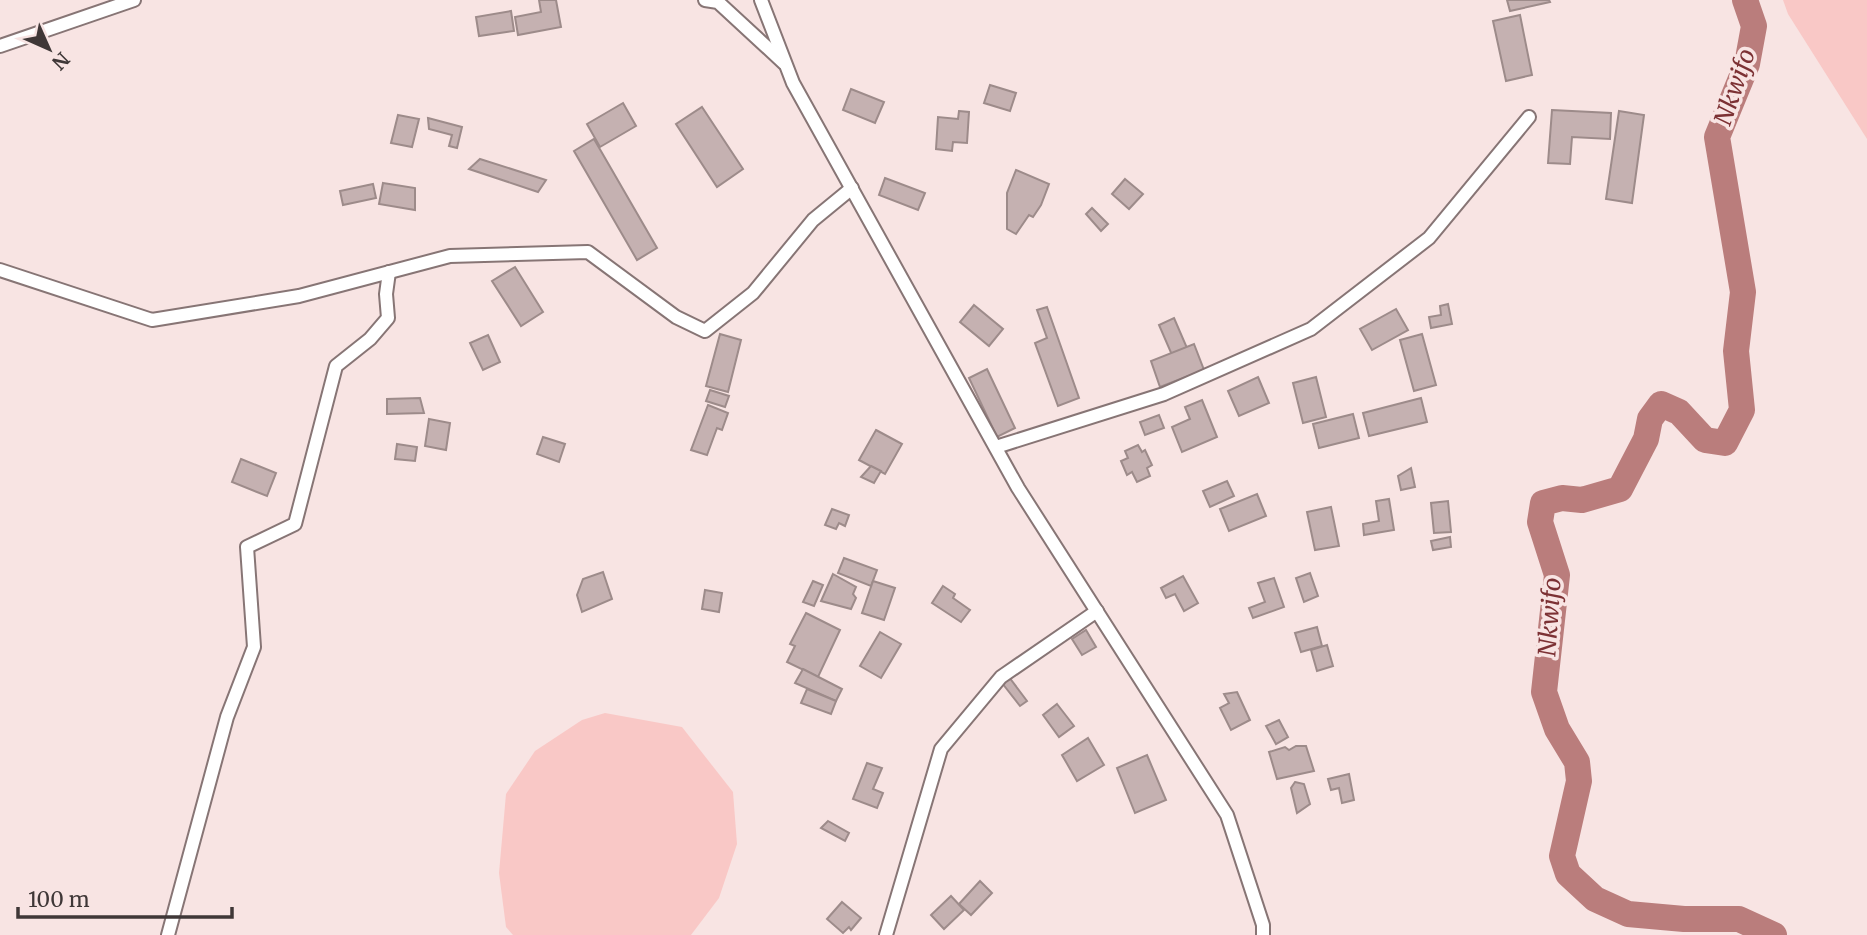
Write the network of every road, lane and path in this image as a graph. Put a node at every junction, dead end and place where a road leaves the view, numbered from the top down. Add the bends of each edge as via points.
1 (134, 0) edge
2 (705, 0) edge
3 (761, 0) edge
4 (0, 46) edge
5 (787, 66) junction
6 (1529, 117) dead end
7 (852, 188) junction
8 (0, 271) edge
9 (389, 272) junction
10 (996, 447) junction
11 (1097, 611) junction
12 (168, 935) edge
13 (886, 935) edge
14 (1263, 935) edge

1 - 4 street
2 - 5 street via 718,2
3 - 5 street
5 - 7 street
6 - 10 street via 1429,237 1311,329 1164,394
7 - 9 street via 813,220 753,293 705,331 676,317 588,252 450,256
7 - 10 street
8 - 9 street via 152,320 299,296
9 - 12 street via 388,318 336,366 295,524 247,547 254,647 227,717
10 - 11 street
11 - 13 street via 1001,677 941,749
11 - 14 street via 1227,815

